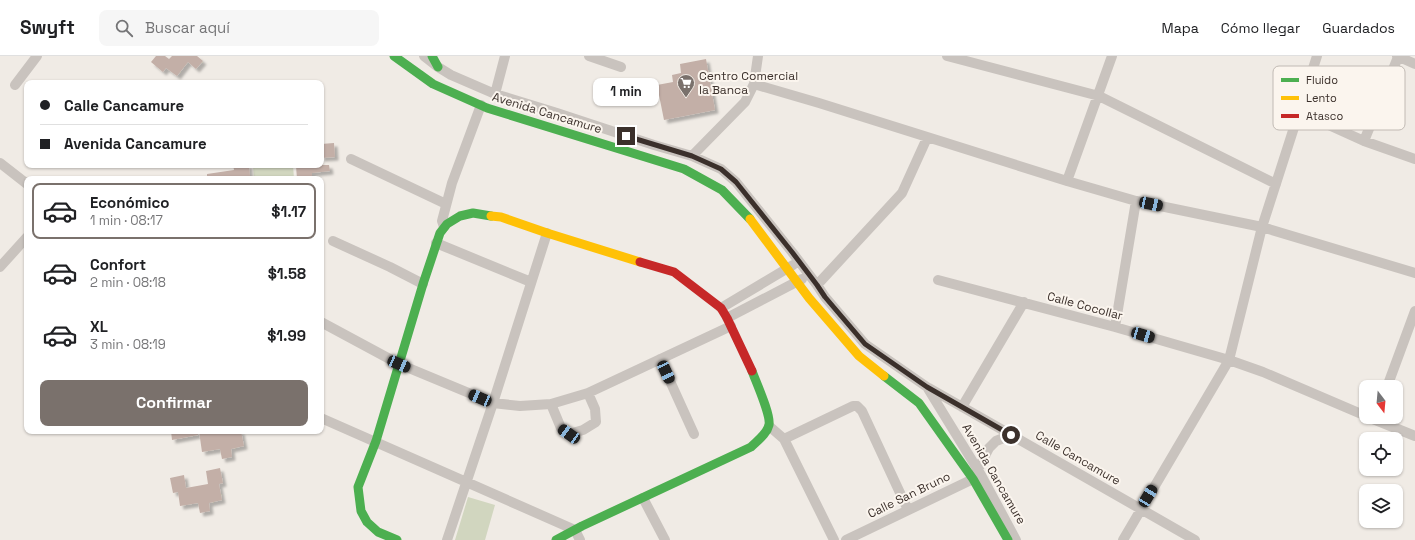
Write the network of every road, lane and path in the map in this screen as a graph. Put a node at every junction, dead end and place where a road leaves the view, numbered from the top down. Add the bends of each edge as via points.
1 (37, 56) edge
2 (394, 56) edge
3 (424, 56) edge
4 (432, 56) edge
5 (505, 56) edge
6 (589, 56) edge
7 (758, 56) edge
8 (947, 56) edge
9 (1112, 56) edge
10 (1317, 56) edge
11 (1397, 56) edge
12 (1415, 64) edge
13 (1314, 66) edge
14 (1393, 66) edge
15 (438, 67) junction
16 (621, 67) dead end
17 (754, 84) junction
18 (15, 85) dead end
19 (495, 94) junction
20 (1099, 96) junction
21 (481, 105) junction
22 (1294, 130) edge
23 (1340, 130) edge
24 (1368, 130) edge
25 (927, 138) junction
26 (1364, 141) junction
27 (692, 156) junction
28 (352, 159) dead end
29 (1415, 159) edge
30 (0, 163) edge
31 (1067, 181) junction
32 (24, 182) edge
33 (1276, 184) junction
34 (1136, 201) junction
35 (446, 204) junction
36 (1262, 227) junction
37 (444, 228) junction
38 (547, 233) junction
39 (24, 240) edge
40 (333, 241) dead end
41 (436, 243) junction
42 (799, 261) junction
43 (1, 264) edge
44 (787, 269) junction
45 (1415, 273) edge
46 (808, 274) junction
47 (938, 280) dead end
48 (531, 282) junction
49 (764, 282) junction
50 (796, 283) junction
51 (423, 284) junction
52 (817, 285) junction
53 (771, 294) junction
54 (1024, 302) junction
55 (721, 308) junction
56 (1415, 311) edge
57 (729, 322) junction
58 (324, 324) edge
59 (1115, 327) junction
60 (660, 359) junction
61 (1229, 360) junction
62 (399, 364) junction
63 (1390, 380) edge
64 (927, 387) junction
65 (588, 394) junction
66 (493, 403) junction
67 (551, 404) junction
68 (962, 407) junction
69 (1359, 412) edge
70 (324, 419) edge
71 (1387, 424) edge
72 (769, 426) junction
73 (694, 434) dead end
74 (1011, 435) junction
75 (1415, 436) edge
76 (784, 439) junction
77 (376, 441) junction
78 (978, 469) junction
79 (972, 478) junction
80 (466, 482) junction
81 (643, 498) junction
82 (1140, 509) junction
83 (908, 510) junction
84 (575, 530) junction
85 (397, 540) edge
86 (447, 540) edge
87 (556, 540) edge
88 (580, 540) edge
89 (665, 540) edge
90 (834, 540) edge
91 (846, 540) edge
92 (1008, 540) edge
93 (1016, 540) edge
94 (1123, 540) edge
95 (1195, 540) edge

1 - 18 street
2 - 21 street, Avenida Cancamure via 433,84
3 - 15 street, Avenida Cancamure
4 - 15 street
5 - 19 street
6 - 16 street
7 - 17 street
8 - 20 street
9 - 20 street
10 - 13 street
11 - 12 street
11 - 14 street
15 - 19 street, Avenida Cancamure
17 - 25 street
17 - 27 street via 745,102
19 - 27 street, Avenida Cancamure
20 - 31 street
20 - 33 street
21 - 35 street
21 - 44 street, Avenida Cancamure via 684,169 722,190 750,219
22 - 33 street
23 - 26 street
24 - 26 street
25 - 31 street
25 - 52 street via 902,193
26 - 29 street
27 - 42 street, Avenida Cancamure via 721,169 736,182
28 - 35 street
30 - 32 street
31 - 34 street
33 - 36 street
34 - 36 street
34 - 59 street
35 - 37 street via 442,221
36 - 45 street
36 - 61 street
37 - 38 street via 460,216 473,213 501,217
37 - 41 street
38 - 48 street
38 - 55 street via 674,272
39 - 43 street
40 - 51 street
41 - 48 street
41 - 51 street
42 - 44 street
42 - 46 street, Avenida Cancamure
44 - 49 street
44 - 50 street, Avenida Cancamure
46 - 50 street
46 - 52 street, Avenida Cancamure
47 - 54 street, Calle Cocollar
48 - 66 street
49 - 53 street
49 - 55 street
50 - 53 street
50 - 79 street, Avenida Cancamure via 859,356 919,403
51 - 62 street
52 - 64 street, Avenida Cancamure via 865,344
53 - 57 street
54 - 59 street, Calle Cocollar
54 - 68 street
55 - 57 street
56 - 63 street
57 - 60 street
57 - 72 street via 770,417
58 - 62 street
59 - 61 street, Calle Cocollar
60 - 65 street
60 - 73 street
61 - 69 street, Calle Cocollar
61 - 82 street
62 - 66 street
62 - 77 street
64 - 68 street, Calle Cancamure
64 - 78 street, Avenida Cancamure
65 - 67 street
65 - 67 street via 595,409 596,422 583,430 569,434 561,428
66 - 67 street via 520,406
66 - 80 street
68 - 74 street, Calle Cancamure
70 - 77 street
71 - 75 street, Calle Cocollar
72 - 76 street
72 - 81 street via 751,447
74 - 78 street, Calle San Bruno via 996,441 989,448
74 - 82 street, Calle Cancamure
76 - 83 street via 857,406 862,411
76 - 90 street
77 - 80 street
77 - 85 street via 358,487 361,511 367,522 378,532
78 - 79 street, Calle San Bruno
78 - 93 street, Avenida Cancamure
79 - 83 street, Calle San Bruno
79 - 92 street, Avenida Cancamure
80 - 84 street
80 - 86 street
81 - 84 street
81 - 89 street
82 - 94 street
82 - 95 street, Calle Cancamure
83 - 91 street, Calle San Bruno
84 - 87 street
84 - 88 street

